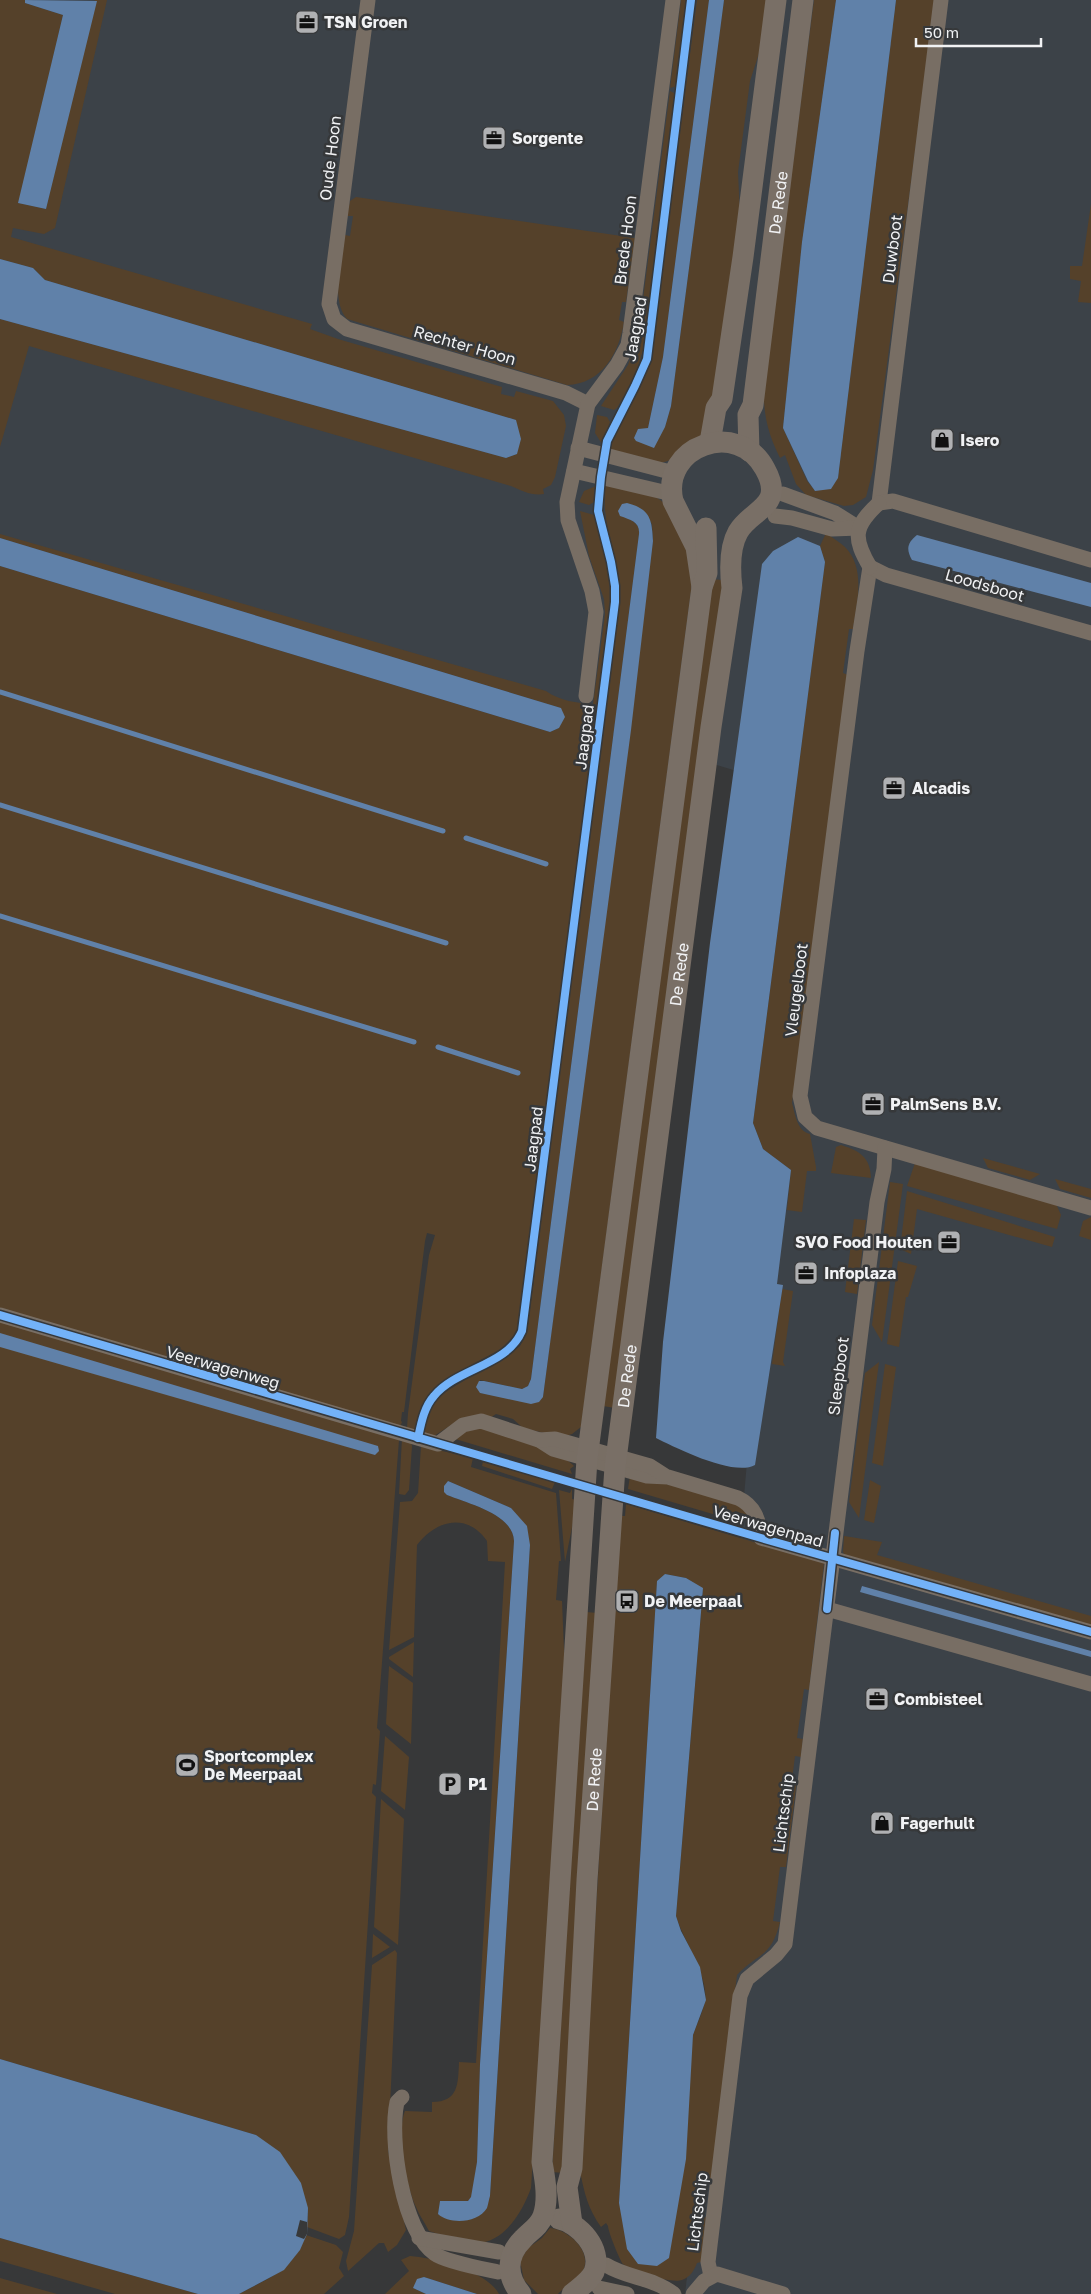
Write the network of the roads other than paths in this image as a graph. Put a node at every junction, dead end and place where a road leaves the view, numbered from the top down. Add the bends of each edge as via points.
1 (368, 0) edge
2 (673, 0) edge
3 (776, 0) edge
4 (804, 0) edge
5 (941, 0) edge
6 (334, 319) joint
7 (588, 404) junction
8 (716, 442) junction
9 (578, 448) junction
10 (756, 448) junction
11 (574, 471) junction
12 (674, 473) junction
13 (777, 491) junction
14 (679, 497) junction
15 (879, 503) junction
16 (775, 516) junction
17 (858, 528) junction
18 (699, 533) junction
19 (741, 537) junction
20 (1091, 560) edge
21 (870, 567) junction
22 (1091, 633) edge
23 (586, 696) dead end
24 (885, 1148) junction
25 (1091, 1208) edge
26 (0, 1315) edge
27 (587, 1454) junction
28 (615, 1462) junction
29 (833, 1559) junction
30 (827, 1609) junction
31 (1091, 1632) edge
32 (1091, 1684) edge
33 (402, 2097) dead end
34 (535, 2219) junction
35 (577, 2219) junction
36 (601, 2262) junction
37 (503, 2273) edge
38 (711, 2276) junction
39 (596, 2291) edge
40 (521, 2294) edge
41 (572, 2294) edge
42 (627, 2294) edge
43 (674, 2294) edge
44 (693, 2294) edge
45 (783, 2294) edge

1 - 6 street, Oude Hoon via 329,304
2 - 7 street, Brede Hoon via 628,344
3 - 8 main road, De Rede via 722,399 716,408
4 - 10 main road, De Rede via 753,405 748,415
5 - 15 street, Duwboot
6 - 7 street, Rechter Hoon via 347,329 566,392
7 - 9 street, Brede Hoon
8 - 10 main road
8 - 12 main road via 693,451
8 - 14 main road via 716,452 694,468
9 - 11 street, Brede Hoon
9 - 12 street
10 - 13 main road
11 - 14 street
11 - 23 street, Brede Hoon via 567,502 568,520 596,612
12 - 14 main road
13 - 16 main road via 781,506
13 - 17 street via 835,513
13 - 19 main road via 740,529
14 - 18 main road via 676,509
15 - 17 street
15 - 20 street via 893,501
16 - 17 street via 832,528
16 - 19 main road via 763,528
17 - 21 street via 859,549
18 - 19 main road
18 - 27 main road, De Rede via 707,573 702,587
19 - 28 main road, De Rede via 730,569 732,588
21 - 22 street, Loodsboot via 886,575
21 - 24 street, Vleugelboot via 800,1096 804,1117 817,1128
24 - 25 street, Vleugelboot
24 - 29 street, Sleepboot
26 - 27 street, Veerwagenweg via 438,1444 463,1425 481,1421 539,1440 555,1439
27 - 28 street, Veerwagenweg
27 - 34 main road, De Rede via 542,2162 535,2183 532,2212
28 - 29 street, Veerwagenpad via 647,1476 668,1478 743,1500 760,1522 761,1538
28 - 35 main road, De Rede via 587,1880 572,2168
29 - 30 street, Sleepboot
29 - 31 street, Veerwagenpad
30 - 32 street
30 - 38 street, Lichtschip via 785,1944 747,1979 740,1996 708,2262
33 - 37 street via 395,2111 395,2151 410,2217 420,2238
34 - 35 main road
34 - 37 main road via 508,2235
35 - 36 main road via 602,2240
36 - 39 main road via 604,2276
36 - 41 main road via 589,2279
36 - 43 street via 619,2272 665,2287
37 - 40 main road
38 - 44 street
38 - 45 street via 717,2274
39 - 42 street

